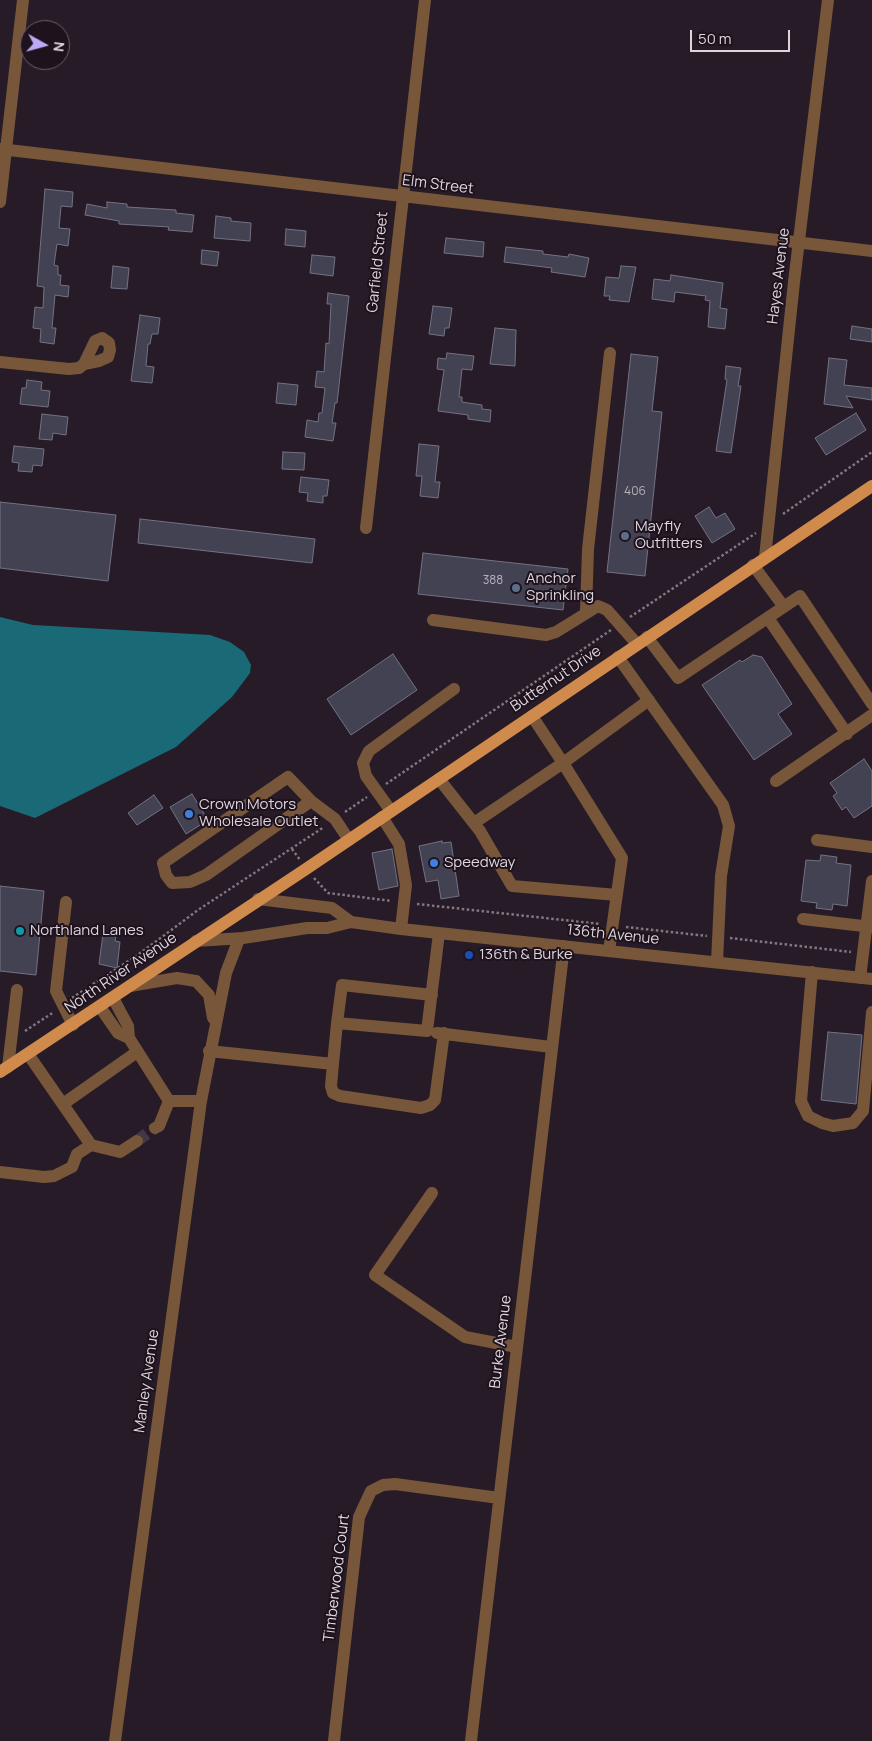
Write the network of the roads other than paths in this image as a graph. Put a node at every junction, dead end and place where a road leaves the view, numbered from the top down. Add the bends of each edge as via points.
1 (23, 0) edge
2 (425, 0) edge
3 (828, 0) edge
4 (3, 149) edge
5 (401, 197) junction
6 (0, 202) edge
7 (800, 243) junction
8 (872, 251) edge
9 (610, 353) dead end
10 (0, 362) edge
11 (84, 364) dead end
12 (872, 486) edge
13 (366, 528) dead end
14 (765, 557) junction
15 (753, 565) junction
16 (784, 607) junction
17 (586, 612) junction
18 (768, 618) junction
19 (433, 620) dead end
20 (642, 641) junction
21 (618, 657) junction
22 (454, 689) dead end
23 (649, 700) junction
24 (872, 704) edge
25 (532, 716) junction
26 (872, 716) edge
27 (847, 734) junction
28 (563, 763) junction
29 (439, 778) junction
30 (776, 781) dead end
31 (311, 801) junction
32 (386, 814) junction
33 (474, 823) junction
34 (349, 840) junction
35 (817, 840) dead end
36 (872, 847) edge
37 (872, 881) edge
38 (617, 895) junction
39 (258, 899) junction
40 (66, 902) dead end
41 (803, 919) dead end
42 (351, 922) junction
43 (869, 927) edge
44 (401, 929) junction
45 (439, 933) junction
46 (239, 938) junction
47 (196, 942) junction
48 (564, 946) junction
49 (609, 951) junction
50 (717, 962) junction
51 (812, 972) junction
52 (866, 978) edge
53 (130, 986) junction
54 (18, 990) dead end
55 (432, 995) junction
56 (113, 998) junction
57 (100, 1007) junction
58 (872, 1012) edge
59 (337, 1023) junction
60 (72, 1025) junction
61 (214, 1026) junction
62 (427, 1031) junction
63 (444, 1033) junction
64 (129, 1038) junction
65 (551, 1047) junction
66 (137, 1052) junction
67 (209, 1052) junction
68 (28, 1054) junction
69 (333, 1064) junction
70 (4, 1070) edge
71 (169, 1101) junction
72 (201, 1101) junction
73 (63, 1104) junction
74 (155, 1128) tunnel mouth
75 (137, 1141) tunnel mouth
76 (91, 1145) junction
77 (0, 1172) edge
78 (432, 1193) dead end
79 (517, 1347) junction
80 (499, 1498) junction
81 (116, 1741) edge
82 (334, 1741) edge
83 (471, 1741) edge

1 - 4 street
2 - 5 street, Garfield Street
3 - 7 street, Hayes Avenue
4 - 5 street, Elm Street
4 - 6 street
5 - 7 street, Elm Street
5 - 13 street, Garfield Street
7 - 8 street, Elm Street
7 - 14 street, Hayes Avenue
9 - 17 street via 588,549
10 - 11 street via 69,369
12 - 14 main road, Butternut Drive
14 - 15 main road, Butternut Drive
15 - 16 street
15 - 20 main road, Butternut Drive
16 - 18 street
16 - 24 street via 800,596
17 - 19 street via 546,635
17 - 20 street via 598,606 607,610 619,624
18 - 20 street via 678,678
18 - 27 street
20 - 21 main road, Butternut Drive
21 - 23 street
21 - 25 main road, Butternut Drive
22 - 32 street via 368,751 363,763 366,776
23 - 28 street
23 - 50 street via 723,805 729,826 722,876
25 - 28 street
25 - 29 main road, Butternut Drive
26 - 27 street
27 - 30 street
28 - 33 street
28 - 38 street via 622,858
29 - 32 main road, Butternut Drive
29 - 33 street
31 - 31 street via 288,777 163,863 166,875 172,883 190,882 206,875
31 - 34 street via 334,819
32 - 34 main road, Butternut Drive
32 - 44 street via 400,844 406,885
33 - 38 street via 512,886
34 - 39 main road, Butternut Drive
35 - 36 street
37 - 43 street
38 - 49 street
39 - 42 street, 136th Avenue via 332,908
39 - 47 main road, North River Avenue
40 - 60 street via 56,991
41 - 43 street
42 - 44 street, 136th Avenue
42 - 46 street, 136th Avenue via 327,928
43 - 52 street via 864,954
44 - 45 street, 136th Avenue
45 - 48 street, 136th Avenue
45 - 55 street
46 - 47 street, 136th Avenue
46 - 61 street, Manley Avenue via 227,968
47 - 53 main road, North River Avenue
48 - 49 street, 136th Avenue
48 - 65 street, Burke Avenue
49 - 50 street, 136th Avenue
50 - 51 street, 136th Avenue
51 - 52 street, 136th Avenue
51 - 58 street via 801,1101 808,1116 833,1126 853,1123 863,1111
53 - 56 main road, North River Avenue
53 - 61 street, Manley Avenue via 177,978 196,980 209,995
54 - 70 street
55 - 59 street via 342,986
55 - 62 street
56 - 57 main road, North River Avenue
56 - 64 street via 128,1026
57 - 60 main road, North River Avenue
57 - 64 street via 118,1033
59 - 62 street
59 - 69 street
60 - 68 main road, North River Avenue
61 - 67 street, Manley Avenue
62 - 63 street
63 - 65 street
63 - 69 street via 436,1100 421,1108 333,1093
64 - 66 street
65 - 79 street, Burke Avenue
66 - 71 street
66 - 73 street
67 - 69 street
67 - 72 street, Manley Avenue
68 - 70 main road, North River Avenue
68 - 73 street
71 - 72 street
71 - 74 street via 159,1126
72 - 81 street, Manley Avenue
73 - 76 street
75 - 76 street via 120,1152
76 - 77 street via 77,1154 72,1167 54,1176
78 - 79 street via 375,1275 465,1337
79 - 80 street, Burke Avenue
80 - 82 street, Timberwood Court via 395,1484 371,1491 359,1517
80 - 83 street, Burke Avenue

